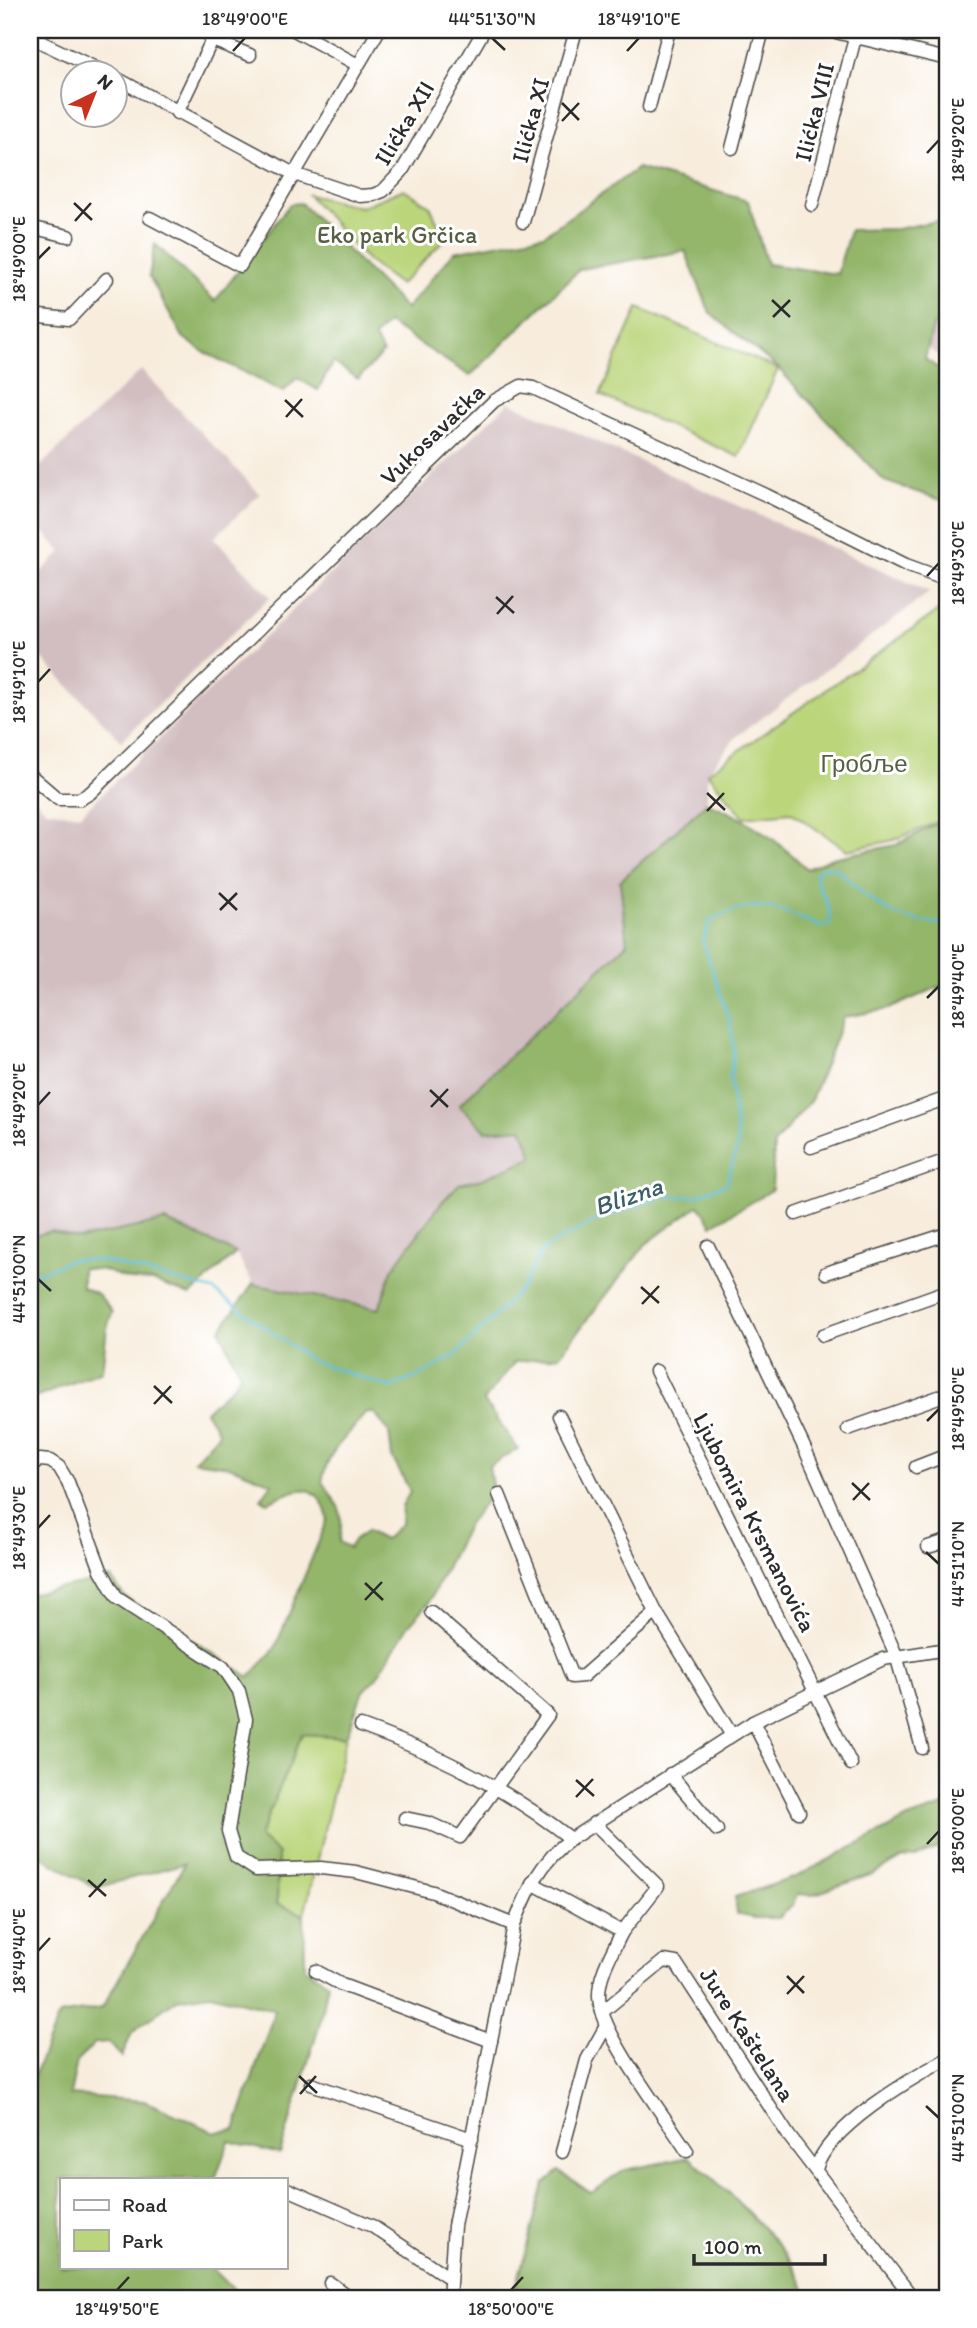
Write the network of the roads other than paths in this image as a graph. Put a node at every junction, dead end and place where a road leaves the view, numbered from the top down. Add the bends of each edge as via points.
1 (294, 30) edge
2 (379, 30) edge
3 (484, 30) edge
4 (576, 30) edge
5 (669, 30) edge
6 (763, 30) edge
7 (827, 30) edge
8 (856, 33) edge
9 (30, 37) edge
10 (250, 55) dead end
11 (947, 59) edge
12 (78, 60) edge
13 (358, 65) junction
14 (130, 86) edge
15 (649, 107) dead end
16 (177, 113) junction
17 (732, 148) dead end
18 (294, 174) junction
19 (812, 205) dead end
20 (150, 218) dead end
21 (523, 222) dead end
22 (30, 227) edge
23 (68, 236) dead end
24 (107, 279) dead end
25 (30, 315) edge
26 (947, 580) edge
27 (30, 775) edge
28 (947, 1098) edge
29 (811, 1147) dead end
30 (947, 1160) edge
31 (796, 1214) dead end
32 (947, 1234) edge
33 (708, 1246) dead end
34 (826, 1273) dead end
35 (947, 1291) edge
36 (823, 1335) dead end
37 (656, 1371) dead end
38 (947, 1394) edge
39 (559, 1416) dead end
40 (848, 1429) dead end
41 (947, 1455) edge
42 (30, 1465) edge
43 (916, 1467) dead end
44 (499, 1494) dead end
45 (947, 1541) edge
46 (928, 1547) dead end
47 (431, 1612) dead end
48 (656, 1612) junction
49 (947, 1649) edge
50 (896, 1655) junction
51 (817, 1692) junction
52 (753, 1722) junction
53 (361, 1726) dead end
54 (732, 1734) junction
55 (922, 1748) dead end
56 (852, 1764) dead end
57 (670, 1774) junction
58 (497, 1786) junction
59 (799, 1812) dead end
60 (405, 1818) dead end
61 (594, 1824) junction
62 (717, 1830) dead end
63 (571, 1839) junction
64 (532, 1883) junction
65 (514, 1925) junction
66 (622, 1931) junction
67 (316, 1972) dead end
68 (602, 2012) junction
69 (606, 2026) junction
70 (491, 2041) junction
71 (947, 2059) edge
72 (311, 2084) dead end
73 (472, 2138) junction
74 (687, 2151) dead end
75 (562, 2152) dead end
76 (820, 2155) junction
77 (805, 2156) junction
78 (816, 2169) junction
79 (287, 2189) edge
80 (448, 2277) junction
81 (330, 2283) dead end
82 (350, 2298) edge
83 (449, 2298) edge
84 (913, 2298) edge

1 - 13 street
2 - 13 street
3 - 18 street, Ilićka XII via 402,171 383,191 360,196
4 - 21 street, Ilićka XI
5 - 15 street
6 - 17 street
7 - 8 street
8 - 11 street
8 - 19 street, Ilićka VIII
9 - 12 street
10 - 16 street via 212,40
13 - 18 street
14 - 16 street, Ilićka XII
16 - 18 street, Ilićka XII
18 - 20 street via 240,266
22 - 23 street
24 - 25 street via 69,318
26 - 27 street, Vukosavačka via 521,386 494,401 90,793 80,799 58,799
28 - 29 street
30 - 31 street
32 - 34 street
33 - 50 street
35 - 36 street
37 - 51 street, Ljubomira Krsmanovića
38 - 40 street
39 - 48 street
41 - 43 street
42 - 65 street via 40,1460 59,1467 117,1598 223,1667 239,1691 246,1719 228,1831 242,1864 256,1870 356,1872 433,1892
44 - 48 street via 572,1677 583,1676
45 - 46 street
47 - 58 street via 548,1715
48 - 54 street
49 - 50 street
50 - 51 street
50 - 55 street
51 - 52 street
51 - 56 street, Ljubomira Krsmanovića
52 - 54 street
52 - 59 street
53 - 58 street
54 - 57 street
57 - 61 street
57 - 62 street
58 - 60 street via 460,1837
58 - 63 street
61 - 63 street
61 - 66 street via 658,1886
63 - 64 street via 545,1861
64 - 65 street
64 - 66 street
65 - 70 street
66 - 68 street via 601,1983
67 - 70 street
68 - 69 street
68 - 77 street, Jure Kaštelana via 664,1961 676,1963
69 - 74 street
69 - 75 street via 587,2060
70 - 73 street
71 - 76 street via 899,2088
72 - 73 street
73 - 80 street
76 - 77 street
76 - 78 street
77 - 78 street, Jure Kaštelana
78 - 84 street, Jure Kaštelana
79 - 80 street via 372,2225
80 - 83 street
81 - 82 street

